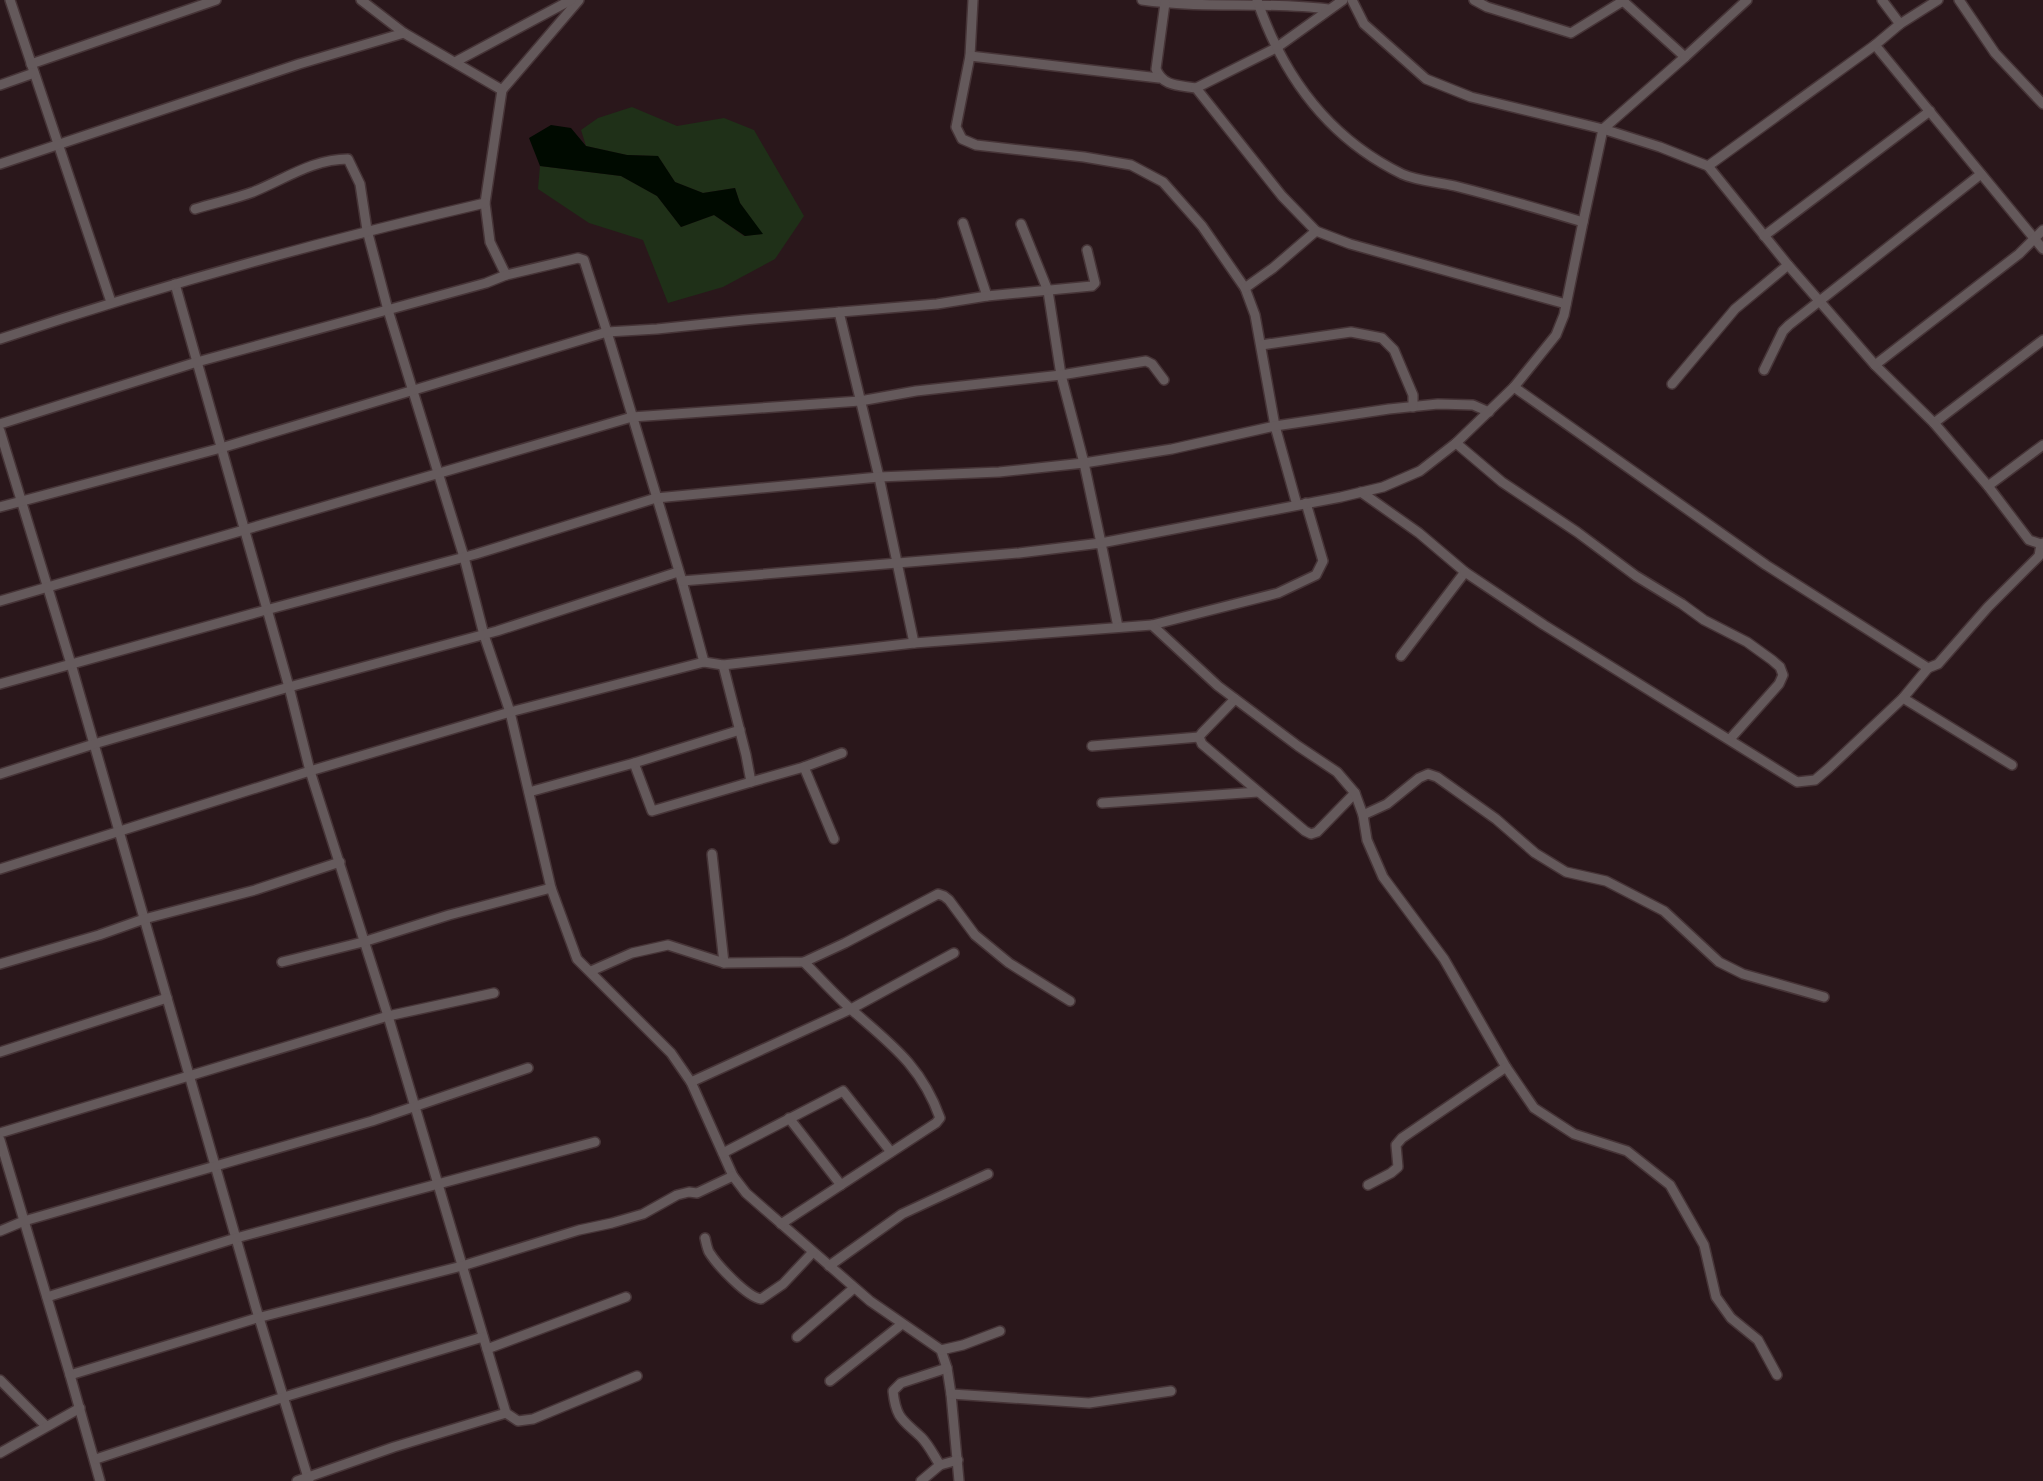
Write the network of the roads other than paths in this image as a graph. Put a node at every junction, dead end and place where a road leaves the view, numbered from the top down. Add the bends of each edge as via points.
1 (10, 0) edge
2 (216, 0) edge
3 (572, 0) edge
4 (579, 0) edge
5 (973, 0) edge
6 (1142, 0) edge
7 (1343, 0) edge
8 (1352, 0) edge
9 (1474, 0) edge
10 (1623, 0) edge
11 (1748, 0) edge
12 (1882, 0) edge
13 (1938, 0) edge
14 (1959, 0) edge
15 (366, 1) edge
16 (1258, 2) edge
17 (1165, 3) junction
18 (1491, 3) edge
19 (1328, 9) junction
20 (1900, 24) junction
21 (404, 33) junction
22 (1875, 45) junction
23 (1276, 48) junction
24 (970, 56) junction
25 (1685, 57) junction
26 (455, 62) junction
27 (33, 68) junction
28 (1159, 78) junction
29 (0, 85) edge
30 (1196, 88) junction
31 (502, 90) junction
32 (2043, 104) edge
33 (1930, 111) junction
34 (1603, 129) junction
35 (59, 146) junction
36 (0, 164) edge
37 (1708, 166) junction
38 (1981, 174) junction
39 (485, 203) junction
40 (195, 209) dead end
41 (1583, 222) junction
42 (963, 223) dead end
43 (1021, 224) dead end
44 (2043, 230) edge
45 (367, 231) junction
46 (1316, 231) junction
47 (1764, 236) junction
48 (2034, 238) junction
49 (2043, 249) edge
50 (1087, 250) dead end
51 (1788, 265) junction
52 (506, 275) junction
53 (175, 284) junction
54 (1245, 288) junction
55 (1048, 291) junction
56 (987, 296) junction
57 (1819, 300) junction
58 (111, 302) junction
59 (1566, 304) junction
60 (388, 310) junction
61 (839, 312) junction
62 (607, 332) junction
63 (0, 339) edge
64 (2043, 340) edge
65 (1261, 345) junction
66 (197, 362) junction
67 (1875, 364) junction
68 (1764, 370) dead end
69 (1061, 375) junction
70 (1164, 380) dead end
71 (1672, 384) dead end
72 (1514, 387) junction
73 (413, 390) junction
74 (860, 401) junction
75 (1413, 407) junction
76 (1489, 412) junction
77 (632, 417) junction
78 (1934, 423) junction
79 (0, 424) edge
80 (1275, 426) junction
81 (0, 431) edge
82 (1456, 443) junction
83 (2043, 445) edge
84 (221, 448) junction
85 (1084, 463) junction
86 (437, 473) junction
87 (879, 477) junction
88 (1988, 486) junction
89 (1361, 492) junction
90 (656, 498) junction
91 (22, 500) junction
92 (1301, 504) junction
93 (0, 507) edge
94 (244, 532) junction
95 (1101, 543) junction
96 (2042, 544) edge
97 (464, 557) junction
98 (898, 563) junction
99 (1465, 572) junction
100 (680, 577) junction
101 (48, 587) junction
102 (0, 601) edge
103 (266, 610) junction
104 (1152, 625) junction
105 (1118, 627) junction
106 (484, 635) junction
107 (914, 643) junction
108 (1401, 656) dead end
109 (704, 662) junction
110 (70, 664) junction
111 (723, 665) junction
112 (1928, 668) junction
113 (0, 684) edge
114 (289, 687) junction
115 (1903, 698) junction
116 (1235, 699) junction
117 (510, 712) junction
118 (740, 730) junction
119 (1200, 737) junction
120 (1730, 740) junction
121 (94, 744) junction
122 (1092, 746) dead end
123 (842, 753) dead end
124 (633, 763) junction
125 (2012, 765) dead end
126 (804, 767) junction
127 (310, 771) junction
128 (0, 774) edge
129 (751, 782) junction
130 (529, 792) junction
131 (1258, 792) junction
132 (1355, 794) junction
133 (1102, 803) dead end
134 (1364, 815) junction
135 (119, 833) junction
136 (834, 839) dead end
137 (712, 854) dead end
138 (340, 862) junction
139 (0, 869) edge
140 (551, 888) junction
141 (144, 919) junction
142 (363, 942) junction
143 (954, 953) dead end
144 (282, 962) dead end
145 (804, 962) junction
146 (724, 963) junction
147 (0, 964) edge
148 (591, 971) junction
149 (494, 993) dead end
150 (1824, 997) dead end
151 (167, 998) junction
152 (1070, 1001) dead end
153 (851, 1009) junction
154 (388, 1016) junction
155 (0, 1052) edge
156 (1506, 1067) junction
157 (528, 1068) dead end
158 (190, 1077) junction
159 (691, 1082) junction
160 (415, 1108) junction
161 (789, 1118) junction
162 (0, 1133) edge
163 (0, 1140) edge
164 (595, 1142) dead end
165 (891, 1152) junction
166 (723, 1153) junction
167 (215, 1166) junction
168 (988, 1174) dead end
169 (734, 1176) junction
170 (438, 1184) junction
171 (841, 1185) junction
172 (1368, 1185) dead end
173 (24, 1221) junction
174 (781, 1224) junction
175 (0, 1231) edge
176 (236, 1238) junction
177 (705, 1238) dead end
178 (813, 1252) junction
179 (462, 1266) junction
180 (829, 1266) junction
181 (854, 1288) junction
182 (47, 1297) junction
183 (626, 1297) dead end
184 (260, 1318) junction
185 (902, 1324) junction
186 (1000, 1331) dead end
187 (483, 1337) junction
188 (797, 1337) dead end
189 (487, 1349) junction
190 (941, 1350) junction
191 (947, 1368) junction
192 (70, 1375) junction
193 (1777, 1375) dead end
194 (637, 1376) dead end
195 (0, 1380) edge
196 (830, 1381) dead end
197 (1171, 1391) dead end
198 (951, 1394) junction
199 (284, 1397) junction
200 (80, 1408) junction
201 (506, 1413) junction
202 (46, 1426) junction
203 (0, 1453) edge
204 (96, 1459) junction
205 (958, 1460) junction
206 (940, 1465) junction
207 (308, 1480) edge
208 (100, 1481) edge
209 (297, 1481) edge
210 (921, 1481) edge
211 (959, 1481) edge

1 - 27 street
2 - 27 street
3 - 26 street
4 - 31 street
5 - 24 street
6 - 17 street
7 - 19 street
8 - 34 street via 1364,24 1426,78 1471,97
9 - 18 street
10 - 18 street via 1571,33
10 - 25 street
11 - 25 street
12 - 20 street
13 - 20 street
14 - 32 street via 1995,53
15 - 21 street
16 - 17 street
16 - 19 street
16 - 23 street
17 - 28 street via 1156,69
19 - 23 street
20 - 22 street
21 - 26 street
21 - 35 street via 299,64
22 - 33 street
22 - 37 street
23 - 30 street
23 - 41 street via 1310,102 1353,146 1404,175
24 - 28 street
24 - 54 street via 956,127 962,139 976,145 1131,165 1163,182 1202,226
25 - 34 street
26 - 31 street
27 - 29 street
27 - 35 street
28 - 30 street via 1167,84
30 - 46 street via 1282,196
31 - 39 street
33 - 38 street
33 - 47 street
34 - 37 street
34 - 41 street
35 - 36 street
35 - 58 street
37 - 47 street
38 - 48 street
38 - 57 street
39 - 45 street
39 - 52 street via 490,242
40 - 45 street via 252,192 310,166 348,159 360,184
41 - 59 street
42 - 56 street
43 - 55 street
44 - 48 street
45 - 53 street
45 - 60 street
46 - 54 street
46 - 59 street
47 - 51 street
48 - 49 street
48 - 67 street via 2019,254
50 - 55 street via 1095,283
51 - 57 street
51 - 71 street via 1735,309
52 - 60 street
52 - 62 street via 578,258 584,260
53 - 58 street
53 - 66 street
54 - 65 street
55 - 56 street
55 - 69 street
56 - 61 street
57 - 67 street
57 - 68 street via 1783,331
58 - 63 street
59 - 72 street via 1556,336
60 - 66 street
60 - 73 street
61 - 62 street
61 - 74 street
62 - 73 street
62 - 77 street
64 - 78 street
65 - 75 street via 1351,332 1382,338 1394,350 1413,395
65 - 80 street
66 - 79 street
66 - 84 street
67 - 78 street
69 - 70 street via 1146,361
69 - 74 street
69 - 85 street
72 - 76 street
72 - 112 street via 1766,565
73 - 84 street
73 - 86 street
74 - 77 street
74 - 87 street
75 - 76 street via 1473,405
75 - 80 street
76 - 82 street
77 - 86 street
77 - 90 street
78 - 88 street
80 - 85 street
80 - 92 street
81 - 91 street
82 - 89 street via 1420,471
82 - 120 street via 1502,482 1636,576 1704,620 1747,642 1780,667 1783,675 1779,684
83 - 88 street
84 - 91 street
84 - 94 street
85 - 87 street via 999,472
85 - 95 street
86 - 94 street
86 - 97 street
87 - 90 street
87 - 98 street
88 - 96 street via 2029,540
89 - 92 street
89 - 99 street
90 - 97 street
90 - 100 street
91 - 93 street
91 - 101 street
92 - 95 street
92 - 104 street via 1323,561 1316,575 1278,593
94 - 101 street
94 - 103 street
95 - 98 street
95 - 105 street
96 - 112 street via 2039,556 1988,606 1938,664
97 - 103 street
97 - 106 street
98 - 100 street
98 - 107 street
99 - 108 street
99 - 120 street via 1544,626
100 - 106 street
100 - 109 street
101 - 102 street
101 - 110 street
103 - 110 street
103 - 114 street
104 - 105 street
104 - 116 street
105 - 107 street
106 - 114 street
106 - 117 street
107 - 111 street
109 - 111 street
109 - 117 street
110 - 113 street
110 - 121 street
111 - 118 street
112 - 115 street
114 - 121 street
114 - 127 street
115 - 120 street via 1815,780 1797,782
115 - 125 street
116 - 119 street
116 - 132 street via 1337,772
117 - 127 street
117 - 130 street
118 - 124 street
118 - 129 street
119 - 122 street
119 - 131 street via 1202,744
121 - 128 street
121 - 135 street
123 - 126 street
124 - 129 street via 652,811
124 - 130 street
126 - 129 street
126 - 136 street
127 - 135 street
127 - 138 street
130 - 140 street
131 - 132 street via 1311,834
131 - 133 street
132 - 134 street
134 - 150 street via 1387,804 1419,778 1428,774 1437,777 1496,819 1534,853 1566,872 1606,880 1664,911 1719,962 1743,974
134 - 156 street via 1367,840 1383,877 1444,959
135 - 139 street
135 - 141 street
137 - 146 street
138 - 141 street via 255,890
138 - 142 street
140 - 142 street
140 - 148 street via 577,959
141 - 147 street
141 - 151 street
142 - 144 street
142 - 154 street
143 - 153 street
145 - 146 street
145 - 152 street via 938,894 949,900 975,935 1009,963
145 - 153 street
146 - 148 street via 668,945 632,953
148 - 159 street via 671,1053
149 - 154 street
151 - 155 street
151 - 158 street
153 - 159 street
153 - 165 street via 913,1065 940,1118
154 - 158 street
154 - 160 street
156 - 172 street via 1401,1138 1396,1145 1398,1167
156 - 193 street via 1534,1108 1574,1134 1627,1151 1670,1185 1704,1245 1716,1297 1731,1318 1758,1340
157 - 160 street
158 - 162 street
158 - 167 street
159 - 166 street
160 - 167 street
160 - 170 street
161 - 165 street via 843,1091
161 - 166 street
161 - 171 street
163 - 173 street
164 - 170 street
165 - 171 street
166 - 169 street
167 - 173 street
167 - 176 street
168 - 180 street via 902,1214
169 - 174 street via 746,1193
169 - 179 street via 697,1193 677,1195 643,1214
170 - 176 street
170 - 179 street
171 - 174 street
173 - 175 street
173 - 182 street
174 - 178 street
176 - 182 street
176 - 184 street
177 - 178 street via 720,1266 753,1298 761,1299 783,1284
178 - 180 street
179 - 184 street
179 - 187 street
180 - 181 street
181 - 185 street
181 - 188 street
182 - 192 street
183 - 189 street
184 - 192 street
184 - 199 street
185 - 190 street
185 - 196 street
186 - 190 street
187 - 189 street
187 - 199 street
189 - 201 street
190 - 191 street
191 - 198 street
191 - 206 street via 901,1383 893,1391 895,1406 905,1425 922,1438
192 - 200 street
194 - 201 street via 533,1419 518,1421
195 - 202 street
197 - 198 street via 1089,1403
198 - 205 street
199 - 204 street
199 - 207 street
200 - 202 street
200 - 204 street
201 - 207 street via 394,1447
202 - 203 street
204 - 208 street
205 - 206 street
205 - 211 street
206 - 210 street
207 - 209 street

